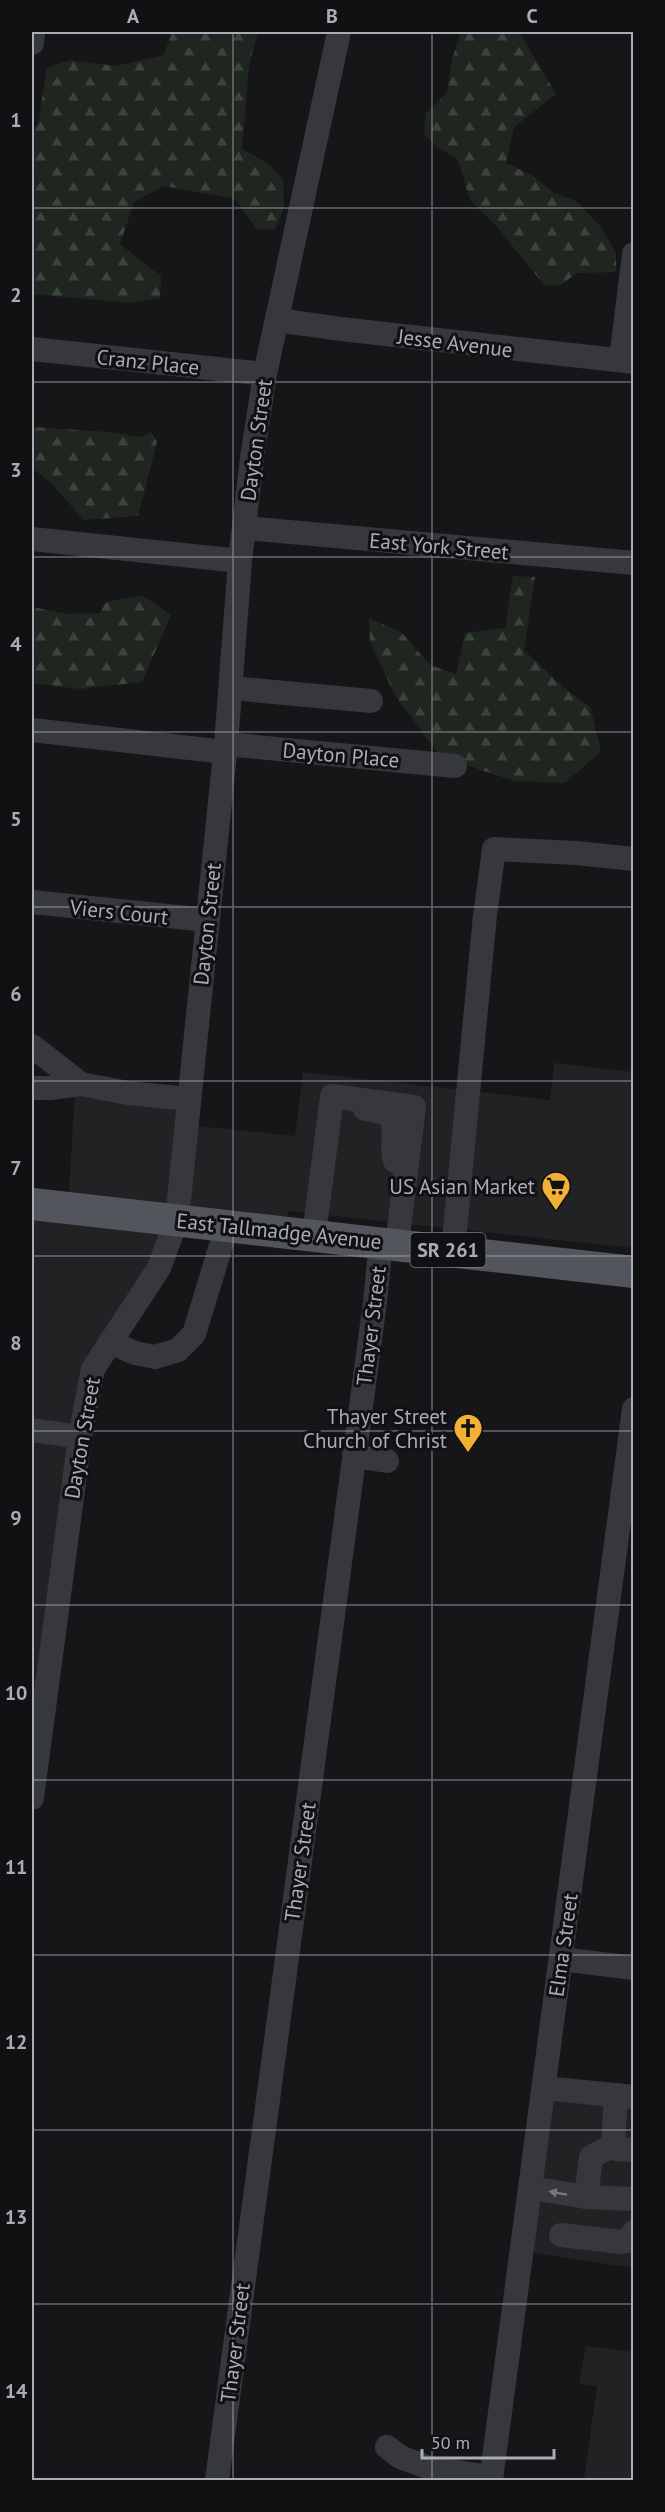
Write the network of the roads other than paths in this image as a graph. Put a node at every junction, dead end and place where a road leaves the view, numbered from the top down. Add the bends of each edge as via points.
1 (33, 32) edge
2 (339, 32) edge
3 (32, 43) edge
4 (633, 254) edge
5 (277, 320) junction
6 (32, 349) edge
7 (627, 361) edge
8 (265, 374) junction
9 (245, 528) junction
10 (32, 540) edge
11 (240, 561) junction
12 (633, 563) edge
13 (231, 688) junction
14 (371, 701) dead end
15 (32, 730) edge
16 (225, 748) junction
17 (455, 766) dead end
18 (633, 859) edge
19 (32, 902) edge
20 (207, 920) junction
21 (32, 1046) edge
22 (81, 1084) junction
23 (32, 1088) edge
24 (189, 1099) junction
25 (32, 1204) edge
26 (177, 1220) junction
27 (227, 1226) junction
28 (314, 1235) junction
29 (389, 1243) junction
30 (453, 1250) junction
31 (633, 1272) edge
32 (110, 1342) junction
33 (633, 1409) edge
34 (33, 1431) edge
35 (80, 1437) junction
36 (354, 1456) junction
37 (387, 1461) dead end
38 (42, 1643) edge
39 (39, 1688) edge
40 (32, 1798) edge
41 (561, 1959) junction
42 (633, 1968) edge
43 (544, 2088) junction
44 (625, 2096) edge
45 (623, 2148) edge
46 (530, 2188) junction
47 (586, 2197) junction
48 (633, 2199) edge
49 (633, 2232) edge
50 (561, 2235) dead end
51 (387, 2447) dead end
52 (491, 2479) edge
53 (217, 2481) edge

1 - 3 street
2 - 5 street, Dayton Street
4 - 7 street
5 - 7 street, Jesse Avenue
5 - 8 street, Dayton Street
6 - 8 street, Cranz Place
8 - 9 street, Dayton Street
9 - 11 street, Dayton Street
9 - 12 street, East York Street
10 - 11 street
11 - 13 street, Dayton Street
13 - 14 street
13 - 16 street, Dayton Street
15 - 16 street, Dayton Place
16 - 17 street, Dayton Place
16 - 20 street, Dayton Street
18 - 30 street via 494,849
19 - 20 street, Viers Court
20 - 24 street, Dayton Street
21 - 22 street
22 - 23 street
22 - 24 street
24 - 26 street, Dayton Street
25 - 26 main road, East Tallmadge Avenue / SR 261
26 - 27 main road, East Tallmadge Avenue / SR 261
26 - 32 street, Dayton Street via 159,1268
27 - 28 main road, East Tallmadge Avenue / SR 261
27 - 32 street via 194,1334 178,1350 155,1357
28 - 29 main road, East Tallmadge Avenue / SR 261
28 - 29 street, Thayer Street via 332,1096 414,1107 406,1170
29 - 30 main road, East Tallmadge Avenue / SR 261
29 - 36 street, Thayer Street
30 - 31 main road, East Tallmadge Avenue / SR 261
32 - 35 street, Dayton Street via 93,1369
33 - 41 street, Elma Street
34 - 35 street
35 - 38 street, Dayton Street
36 - 37 street
36 - 53 street, Thayer Street
38 - 39 street, Dayton Street
39 - 40 street, Dayton Street
41 - 42 street
41 - 43 street, Elma Street
43 - 44 street
43 - 46 street, Elma Street
44 - 45 street
45 - 47 street via 591,2157
47 -> 46 street
46 - 52 street, Elma Street
47 - 48 street
49 - 50 street via 627,2241 621,2242
51 - 52 street via 400,2457 429,2468

